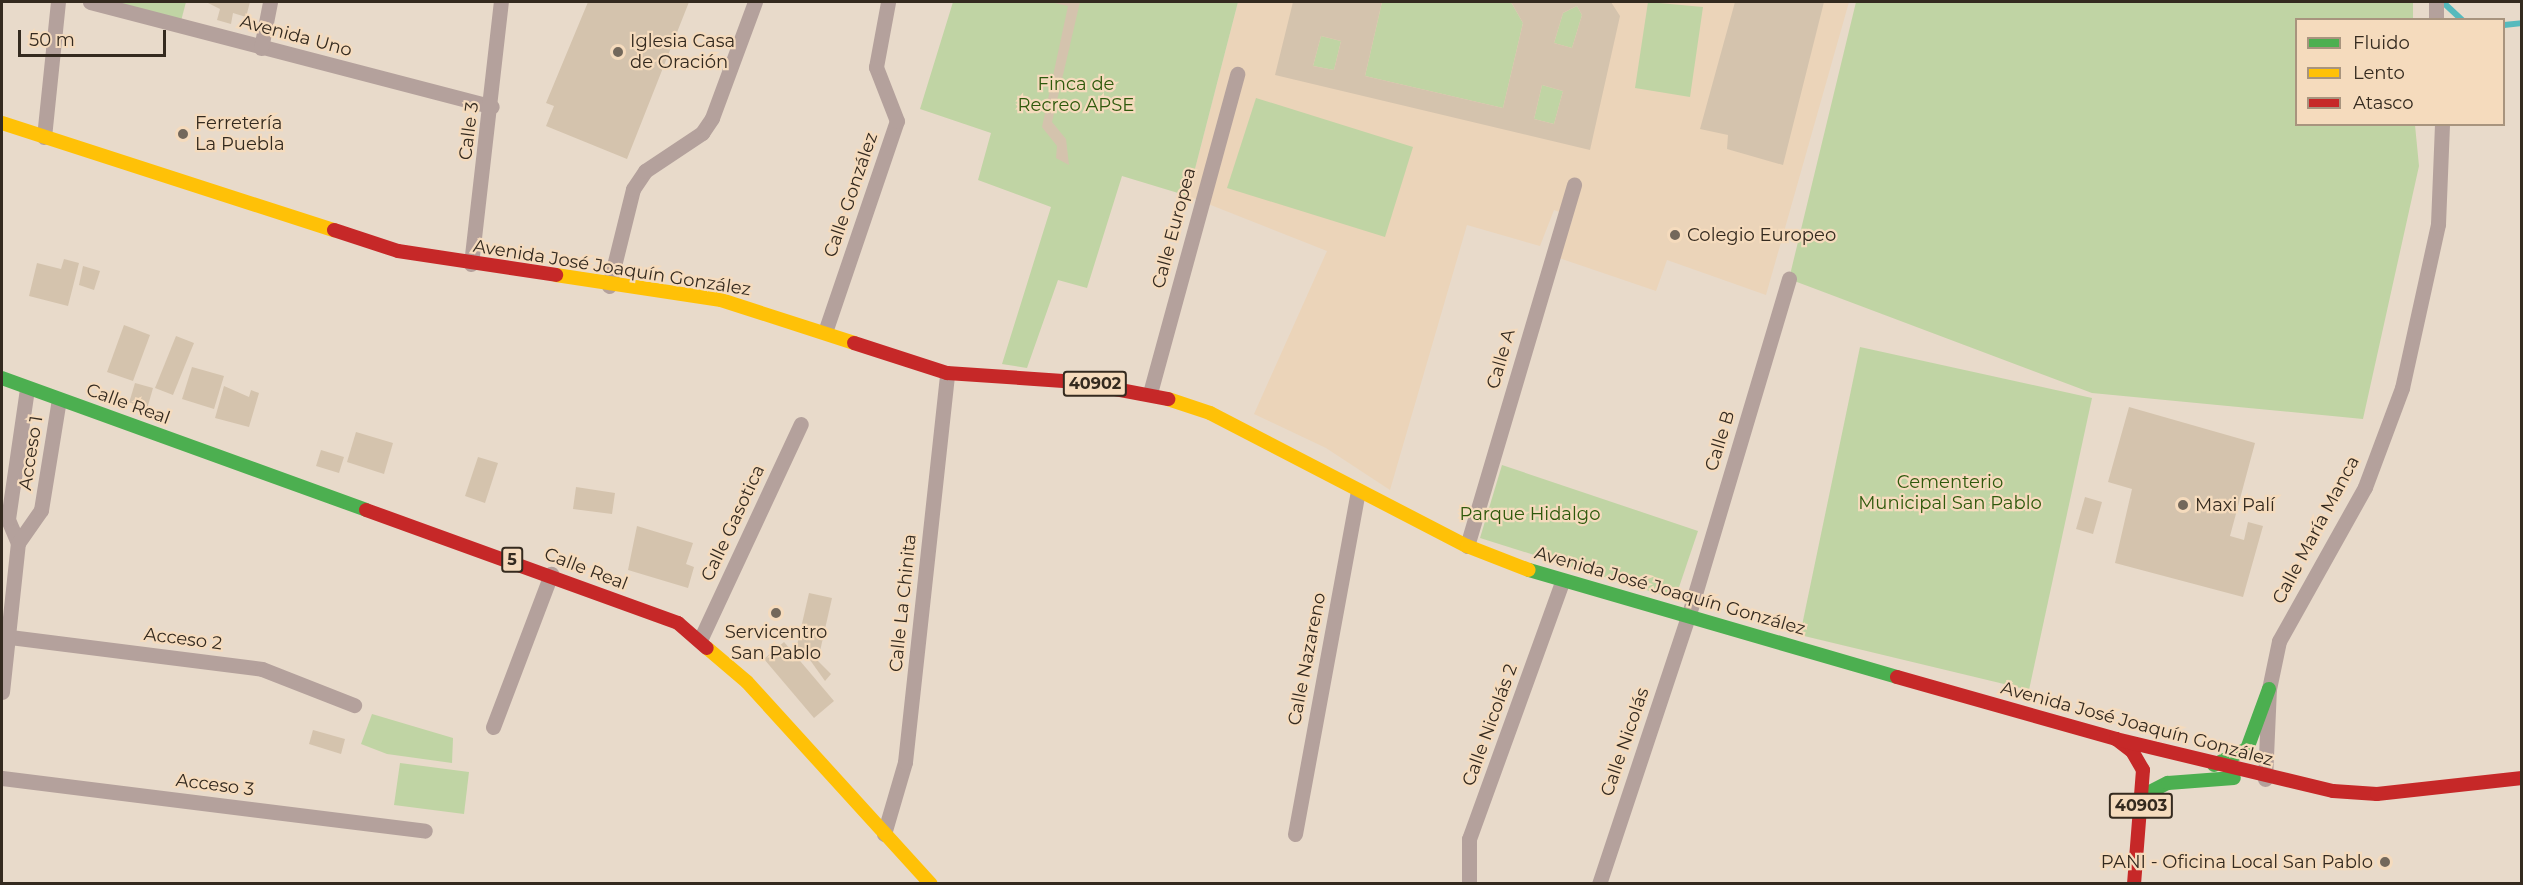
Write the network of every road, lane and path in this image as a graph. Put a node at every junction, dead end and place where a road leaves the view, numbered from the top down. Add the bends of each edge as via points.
1 (58, 2) edge
2 (90, 2) edge
3 (270, 2) edge
4 (501, 2) edge
5 (755, 2) edge
6 (888, 2) edge
7 (2436, 2) edge
8 (2436, 18) edge
9 (261, 48) junction
10 (1237, 74) dead end
11 (492, 107) junction
12 (2, 123) edge
13 (2442, 126) edge
14 (44, 137) junction
15 (1574, 184) dead end
16 (471, 264) junction
17 (1789, 279) dead end
18 (609, 286) junction
19 (825, 332) junction
20 (947, 373) junction
21 (2, 378) edge
22 (27, 387) junction
23 (1150, 393) junction
24 (59, 399) junction
25 (801, 424) dead end
26 (1358, 492) junction
27 (18, 543) junction
28 (1467, 546) junction
29 (551, 574) junction
30 (1562, 582) junction
31 (1689, 614) junction
32 (4, 636) edge
33 (701, 638) junction
34 (2269, 689) junction
35 (2, 692) edge
36 (354, 705) dead end
37 (493, 727) dead end
38 (2116, 739) junction
39 (2214, 765) junction
40 (2, 778) edge
41 (2522, 778) edge
42 (2265, 779) junction
43 (2142, 796) junction
44 (425, 831) dead end
45 (884, 834) junction
46 (1295, 834) dead end
47 (932, 884) edge
48 (1469, 884) edge
49 (1599, 884) edge
50 (2134, 884) edge

1 - 14 street
2 - 9 street, Avenida Uno
3 - 9 street
4 - 11 street, Calle 3
5 - 18 street via 712,118 702,133 645,171 633,189
6 - 19 street, Calle González via 876,67 897,122
7 - 8 street
9 - 11 street, Avenida Uno
10 - 23 street, Calle Europea
11 - 16 street, Calle 3
12 - 14 main road, Avenida José Joaquín González / 40902
13 - 34 street, Calle María Manca via 2438,225 2402,388 2365,487 2279,641
14 - 16 main road, Avenida José Joaquín González / 40902 via 398,251
15 - 28 street, Calle A
16 - 18 main road, Avenida José Joaquín González / 40902
17 - 31 street, Calle B
18 - 19 main road, Avenida José Joaquín González / 40902 via 721,300
19 - 20 main road, Avenida José Joaquín González / 40902
20 - 23 main road, Avenida José Joaquín González / 40902 via 1014,375
20 - 45 street, Calle La Chinita via 908,740
21 - 22 main road, Calle Real / 5
22 - 24 main road, Calle Real / 5
22 - 27 street, Acceso 1 via 8,519
23 - 26 main road, Avenida José Joaquín González / 40902 via 1210,413 1310,461
24 - 27 street, Acceso 1 via 41,510
24 - 29 main road, Calle Real / 5
25 - 33 street, Calle Gasotica
26 - 28 main road, Avenida José Joaquín González / 40902
26 - 46 street, Calle Nazareno
27 - 32 street, Acceso 1
28 - 30 main road, Avenida José Joaquín González / 40902
29 - 33 main road, Calle Real / 5 via 678,623
29 - 37 street
30 - 31 main road, Avenida José Joaquín González / 40902
30 - 48 street, Calle Nicolás 2 via 1469,839
31 - 38 main road, Avenida José Joaquín González / 40902
31 - 49 street, Calle Nicolás
32 - 35 street, Acceso 1
32 - 36 street, Acceso 2 via 262,669
33 - 45 main road, Calle Real / 5
34 - 39 main road via 2247,749
34 - 42 street, Calle María Manca
38 - 39 main road, Avenida José Joaquín González / 40902
38 - 43 main road, 40903 via 2132,751 2143,770
39 - 42 main road, Avenida José Joaquín González / 40902
40 - 44 street, Acceso 3
41 - 42 main road, Avenida José Joaquín González / 40902 via 2377,794
42 - 43 main road via 2202,778 2168,783
43 - 50 main road, 40903
45 - 47 main road, Calle Real / 5

